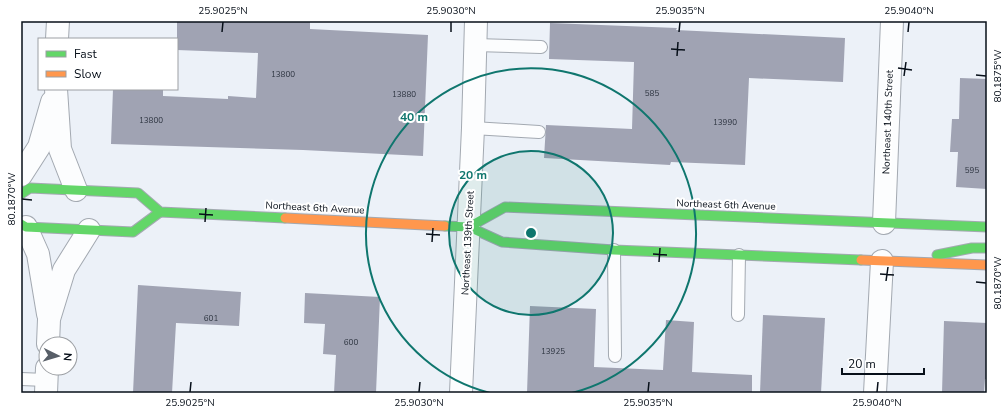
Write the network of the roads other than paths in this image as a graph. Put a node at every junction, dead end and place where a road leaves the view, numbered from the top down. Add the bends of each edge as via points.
1 (58, 21) edge
2 (476, 21) edge
3 (892, 21) edge
4 (57, 38) edge
5 (475, 45) junction
6 (541, 47) dead end
7 (56, 90) edge
8 (56, 90) edge
9 (473, 128) junction
10 (539, 132) dead end
11 (21, 175) edge
12 (76, 190) junction
13 (21, 194) edge
14 (160, 212) junction
15 (884, 223) junction
16 (23, 226) edge
17 (469, 227) junction
18 (987, 227) edge
19 (89, 230) junction
20 (987, 248) edge
21 (614, 250) junction
22 (739, 255) junction
23 (882, 261) junction
24 (917, 262) junction
25 (987, 265) edge
26 (738, 315) dead end
27 (49, 319) junction
28 (48, 336) edge
29 (615, 356) dead end
30 (21, 379) edge
31 (46, 380) edge
32 (461, 393) edge
33 (875, 393) edge

1 - 4 street
2 - 5 street, Northeast 139th Street
3 - 15 street, Northeast 140th Street
5 - 6 lane
5 - 9 street, Northeast 139th Street
7 - 11 street via 40,147
8 - 12 street via 60,149
9 - 10 lane
9 - 17 street, Northeast 139th Street
12 - 13 main road via 30,188
12 - 14 main road via 138,193
14 - 17 main road, Northeast 6th Avenue
14 - 19 main road via 133,232
15 - 17 main road, Northeast 6th Avenue via 505,207
15 - 18 main road, Northeast 6th Avenue
16 - 19 main road
16 - 27 street via 38,254
17 - 21 main road, Northeast 6th Avenue via 502,242
17 - 32 street, Northeast 139th Street
19 - 27 street via 64,270
20 - 24 main road via 943,253
21 - 22 main road, Northeast 6th Avenue
21 - 29 lane
22 - 23 main road, Northeast 6th Avenue
22 - 26 lane
23 - 24 main road, Northeast 6th Avenue
23 - 33 street
24 - 25 main road, Northeast 6th Avenue
27 - 28 street
30 - 31 lane

